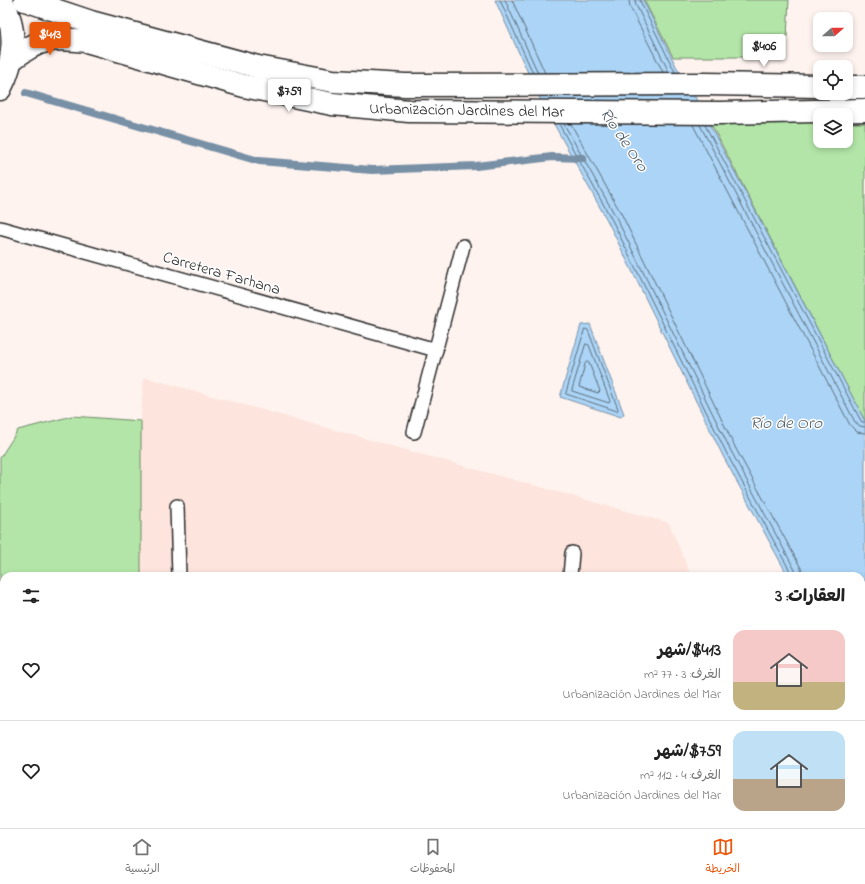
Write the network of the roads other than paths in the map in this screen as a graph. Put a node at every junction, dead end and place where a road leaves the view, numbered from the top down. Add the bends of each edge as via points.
1 (1, 0) edge
2 (25, 0) edge
3 (11, 60) junction
4 (813, 86) edge
5 (853, 87) edge
6 (865, 88) edge
7 (0, 89) edge
8 (865, 110) edge
9 (0, 228) edge
10 (463, 246) dead end
11 (436, 350) junction
12 (414, 432) dead end
13 (177, 506) dead end
14 (572, 553) dead end
15 (179, 572) edge
16 (570, 572) edge

1 - 3 street via 10,16 14,38
2 - 4 street, Urbanización Jardines del Mar via 91,22 243,63 332,81 405,84
3 - 7 street
3 - 8 street, Urbanización Jardines del Mar via 28,47 47,39 65,38 86,41 244,86 332,104 409,111 720,113
5 - 6 street
9 - 11 lane, Carretera Farhana
10 - 11 lane
11 - 12 lane
13 - 15 lane
14 - 16 lane

